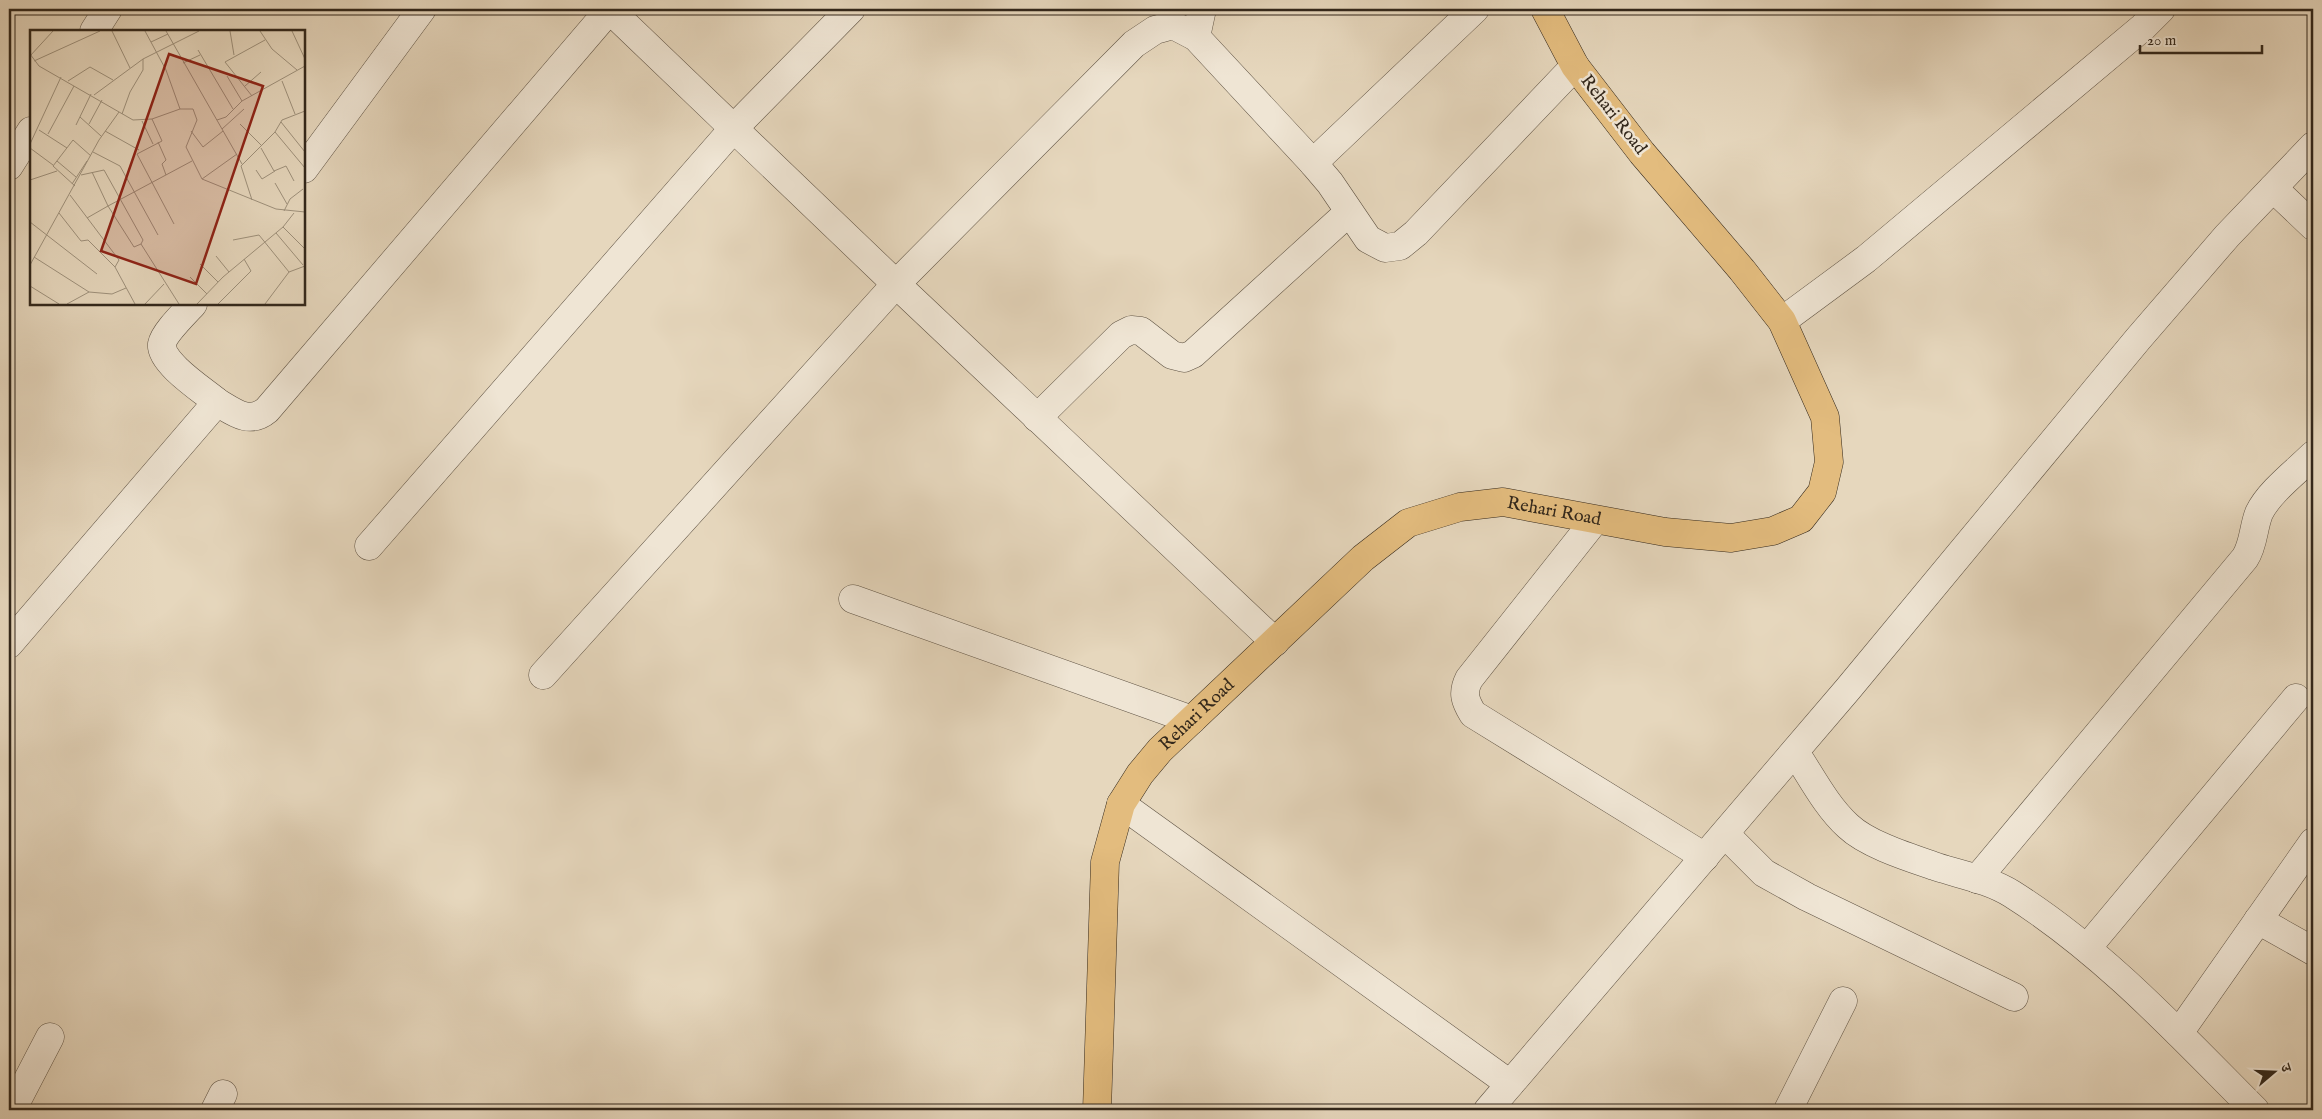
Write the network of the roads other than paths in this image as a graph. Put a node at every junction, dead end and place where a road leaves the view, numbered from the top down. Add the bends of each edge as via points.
1 (108, 9) edge
2 (422, 9) edge
3 (610, 9) edge
4 (851, 9) edge
5 (1202, 9) edge
6 (1475, 9) edge
7 (1545, 9) edge
8 (2161, 9) edge
9 (95, 30) edge
10 (1196, 37) junction
11 (1575, 66) junction
12 (733, 129) junction
13 (30, 132) edge
14 (2313, 146) edge
15 (1313, 163) junction
16 (9, 166) edge
17 (305, 168) edge
18 (2273, 188) junction
19 (1349, 212) junction
20 (2313, 226) edge
21 (896, 284) junction
22 (192, 305) edge
23 (1782, 321) junction
24 (217, 402) junction
25 (1037, 418) junction
26 (2313, 455) edge
27 (1595, 520) junction
28 (369, 546) dead end
29 (853, 599) dead end
30 (1275, 642) junction
31 (9, 644) edge
32 (543, 675) dead end
33 (2296, 698) dead end
34 (1192, 720) junction
35 (1795, 752) junction
36 (1121, 804) junction
37 (1725, 834) junction
38 (2313, 842) edge
39 (1705, 857) junction
40 (1977, 879) junction
41 (2258, 920) junction
42 (2087, 948) junction
43 (2313, 951) edge
44 (2014, 997) dead end
45 (1843, 1001) dead end
46 (2179, 1034) junction
47 (50, 1037) dead end
48 (1510, 1084) junction
49 (12, 1110) edge
50 (1097, 1110) edge
51 (1488, 1110) edge
52 (1788, 1110) edge
53 (2255, 1110) edge

1 - 9 street
2 - 17 street
3 - 12 street
3 - 24 street via 267,410 251,418 238,415
4 - 12 street
5 - 10 street
6 - 15 street
7 - 11 main road, Rehari Road
8 - 23 street via 1866,259
10 - 15 street
10 - 21 street via 1173,25 1154,30 1134,44
11 - 19 street via 1400,246 1385,248 1368,240
11 - 23 main road, Rehari Road via 1642,154
12 - 21 street
12 - 28 street
13 - 16 street
14 - 18 street
15 - 19 street
18 - 20 street
18 - 35 street via 2138,339
19 - 25 street via 1193,354 1184,358 1172,355 1141,331 1131,330 1121,335
21 - 25 street
21 - 32 street
22 - 24 street via 166,336 162,344 163,354
23 - 27 main road, Rehari Road via 1826,417 1829,462 1822,492 1801,519 1773,531 1731,538 1665,532
24 - 31 street
25 - 30 street
26 - 40 street via 2267,501 2256,522 2251,548 2245,558
27 - 30 main road, Rehari Road via 1503,502 1460,507 1408,523 1363,558
27 - 39 street via 1470,679 1464,689 1465,701 1473,714
29 - 34 street
30 - 34 main road, Rehari Road
33 - 42 street
34 - 36 main road, Rehari Road via 1160,750
35 - 37 street
35 - 40 street via 1832,807 1848,826 1864,838
36 - 48 street
36 - 50 main road, Rehari Road via 1105,862
37 - 39 street
37 - 44 street via 1764,873
38 - 41 street
39 - 48 street
40 - 42 street via 2010,892
41 - 43 street
41 - 46 street
42 - 46 street via 2139,993
45 - 52 street
46 - 53 street
47 - 49 street
48 - 51 street

